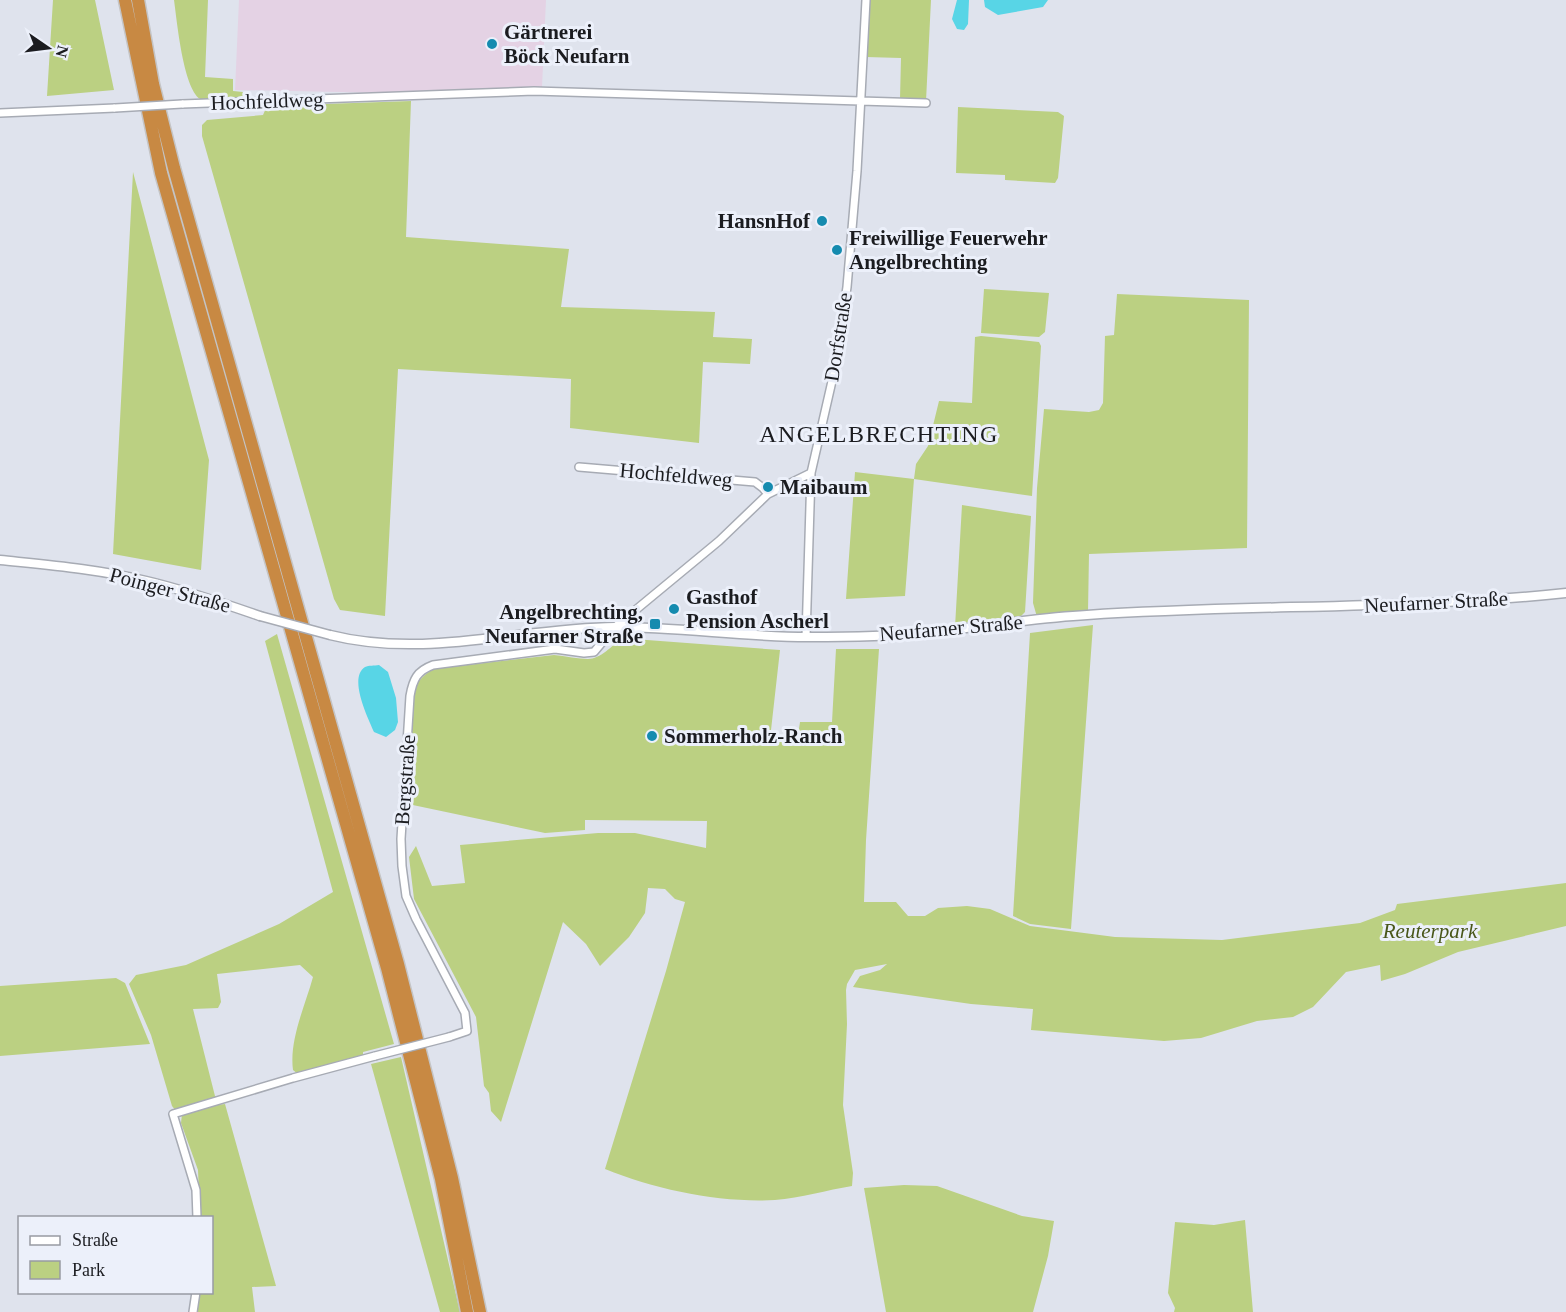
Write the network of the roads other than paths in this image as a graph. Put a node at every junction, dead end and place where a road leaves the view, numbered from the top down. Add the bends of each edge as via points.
1 (125, 0) edge
2 (138, 0) edge
3 (866, 0) edge
4 (861, 102) junction
5 (926, 103) dead end
6 (0, 113) edge
7 (579, 467) dead end
8 (811, 473) junction
9 (768, 494) junction
10 (0, 560) edge
11 (1566, 593) edge
12 (615, 627) junction
13 (333, 636) joint
14 (806, 637) junction
15 (197, 1216) edge
16 (196, 1294) edge
17 (193, 1312) edge
18 (468, 1312) edge
19 (480, 1312) edge

1 - 18 highway via 161,173 387,968 441,1179
2 - 19 highway via 153,84 189,224 398,964 452,1178
3 - 4 street, Dorfstraße
4 - 5 street, Hochfeldweg
4 - 6 street, Hochfeldweg, bridge via 534,91
4 - 8 street, Dorfstraße via 836,368
7 - 9 street, Hochfeldweg via 755,482
8 - 9 street, Bergstraße
8 - 14 street, Dorfstraße
9 - 12 street, Bergstraße via 719,542
10 - 13 street, Poinger Straße, bridge via 143,580
11 - 14 street, Neufarner Straße via 1426,604 1085,615 897,635
12 - 13 street, Neufarner Straße via 453,643 414,644
12 - 14 street, Neufarner Straße
12 - 15 street, Bergstraße, bridge via 594,652 555,649 433,665 414,679 401,839 406,896 465,1013 467,1031 173,1114 196,1191
16 - 17 street

